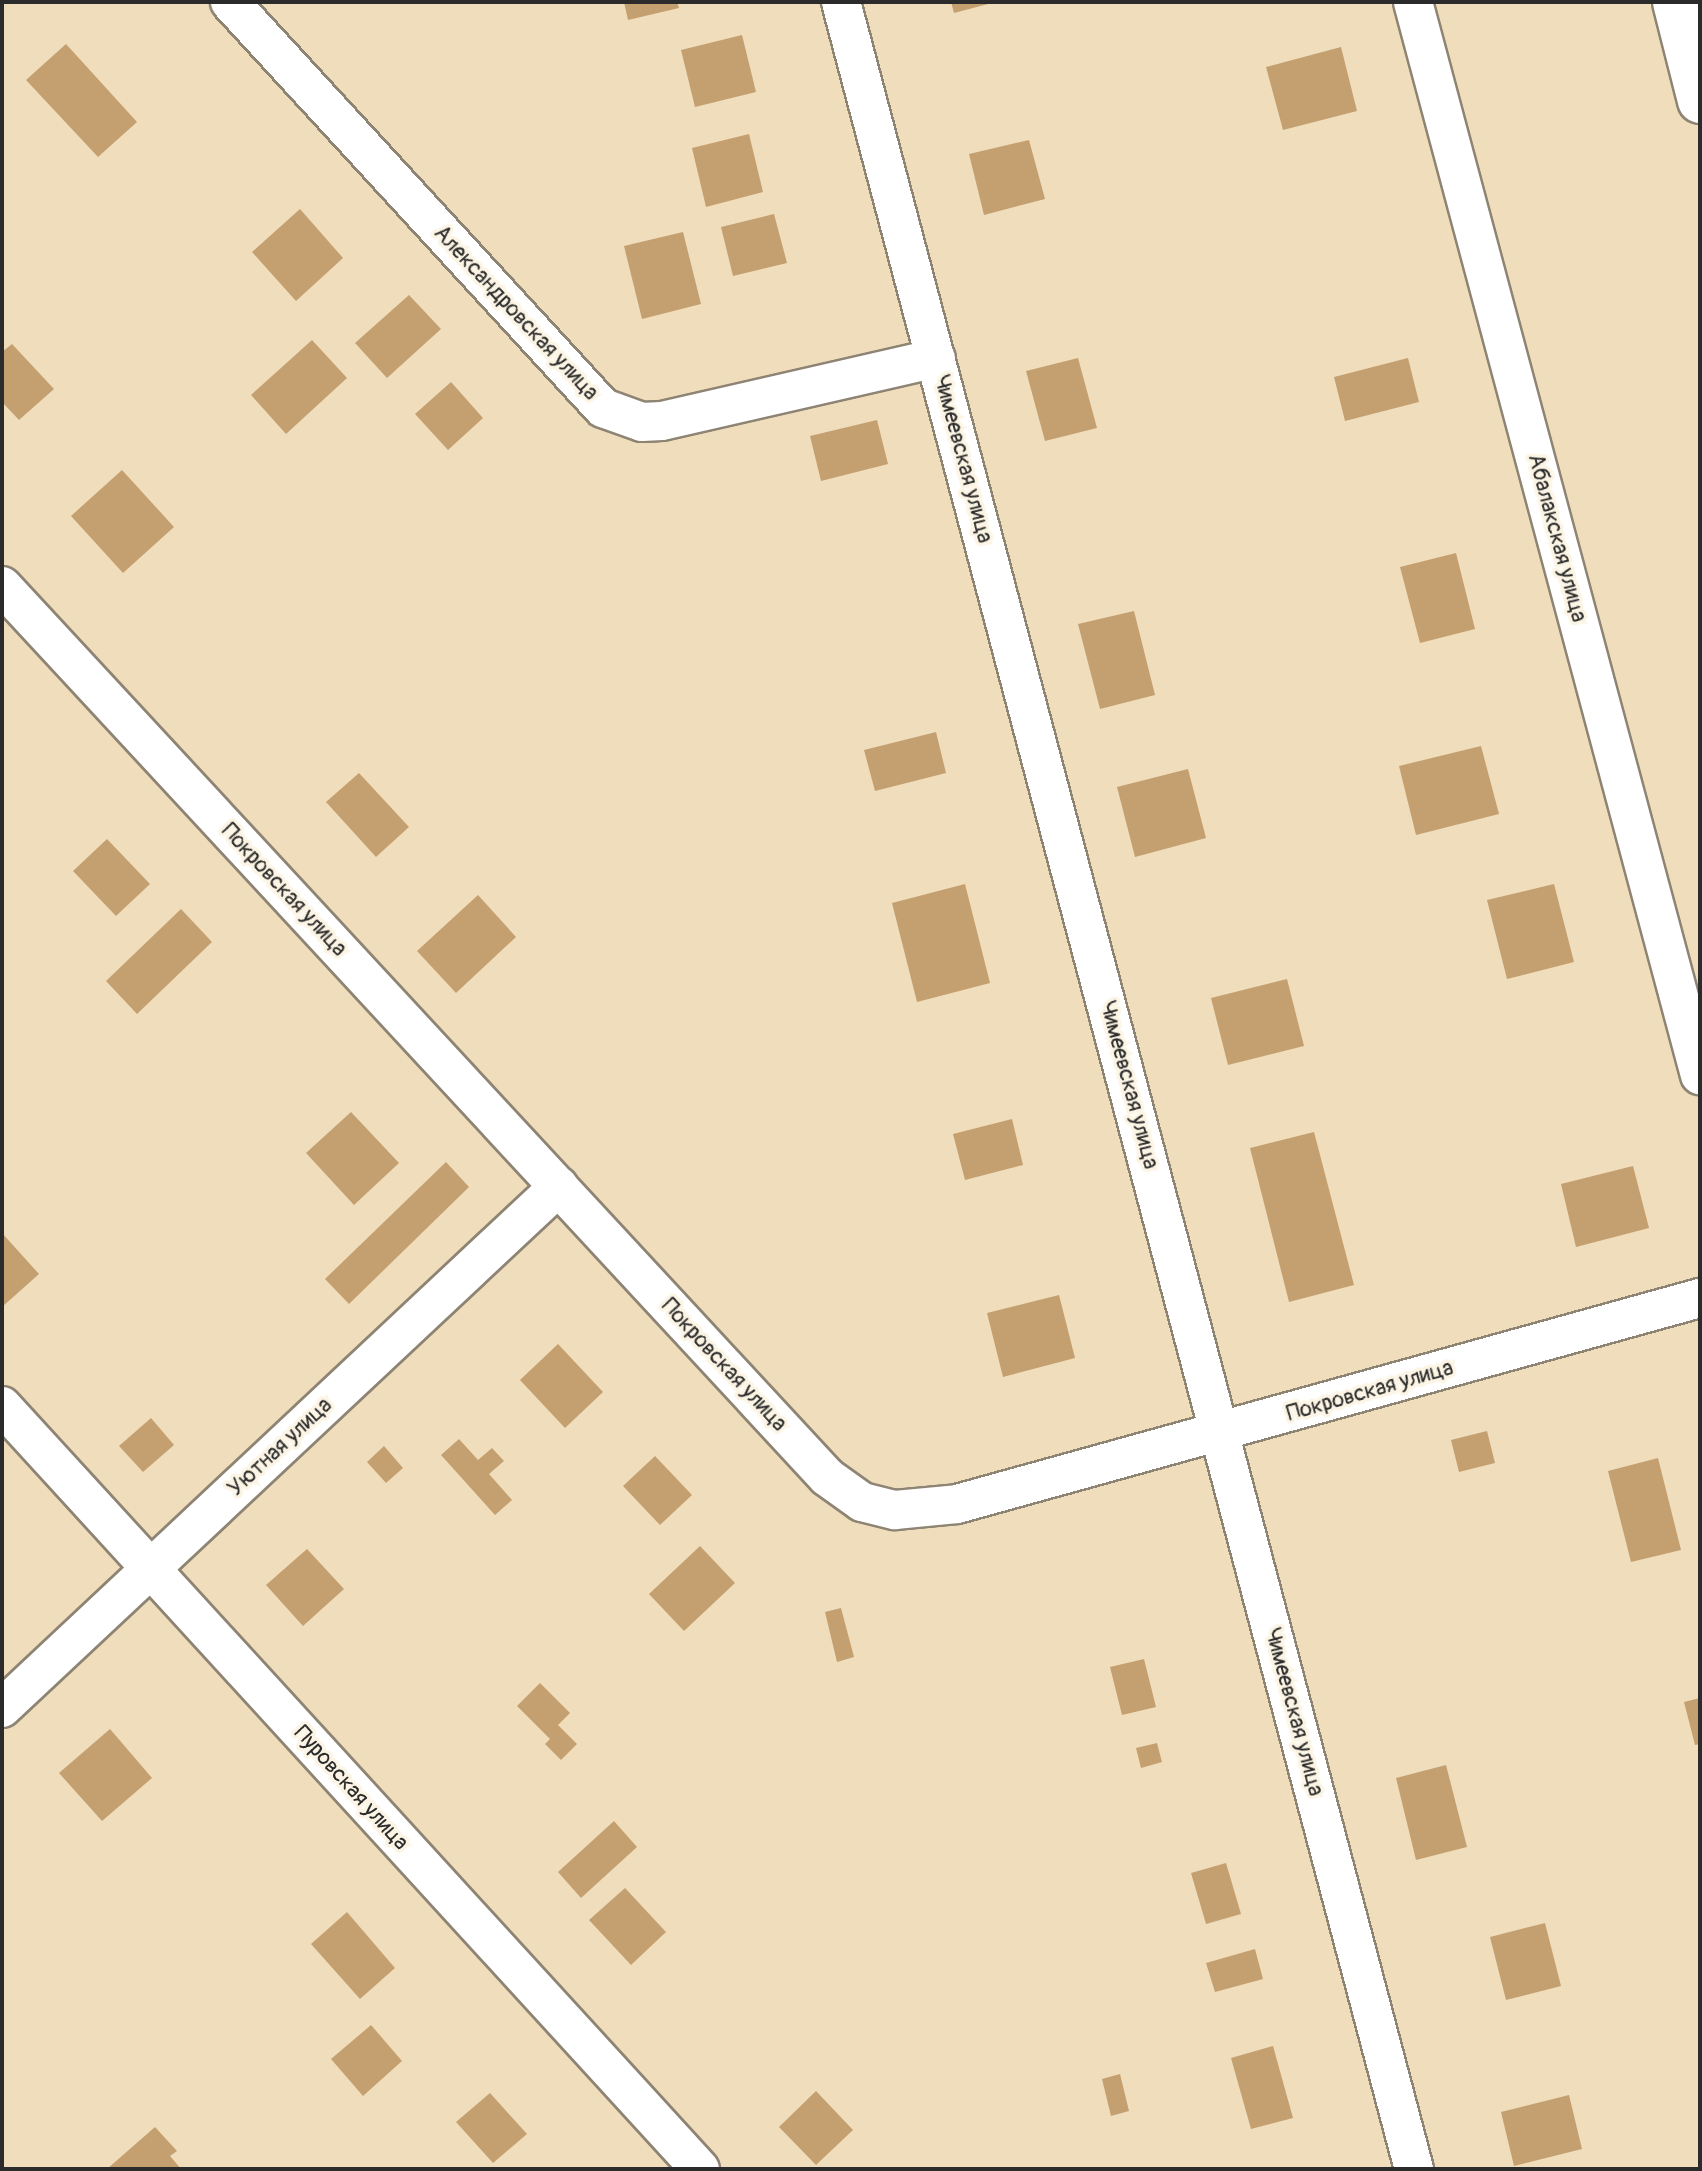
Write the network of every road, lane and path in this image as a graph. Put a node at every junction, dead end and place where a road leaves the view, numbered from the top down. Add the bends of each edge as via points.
1 (230, 2) edge
2 (841, 2) edge
3 (1413, 2) edge
4 (1675, 2) edge
5 (1700, 101) edge
6 (936, 358) junction
7 (2, 586) edge
8 (1700, 1075) edge
9 (559, 1186) junction
10 (1700, 1298) edge
11 (2, 1406) edge
12 (1221, 1433) junction
13 (150, 1568) junction
14 (2, 1708) edge
15 (700, 2169) edge
16 (1414, 2169) edge

1 - 6 street, Александровская улица via 603,408 642,422 662,421
2 - 6 street, Чимеевская улица
3 - 8 street, Абалакская улица
4 - 5 street
6 - 12 street, Чимеевская улица
7 - 9 street, Покровская улица
9 - 12 street, Покровская улица via 827,1477 862,1502 895,1510 957,1504
9 - 13 street, Уютная улица
10 - 12 street, Покровская улица
11 - 13 street, Пуровская улица
12 - 16 street, Чимеевская улица
13 - 14 street, Уютная улица
13 - 15 street, Пуровская улица

